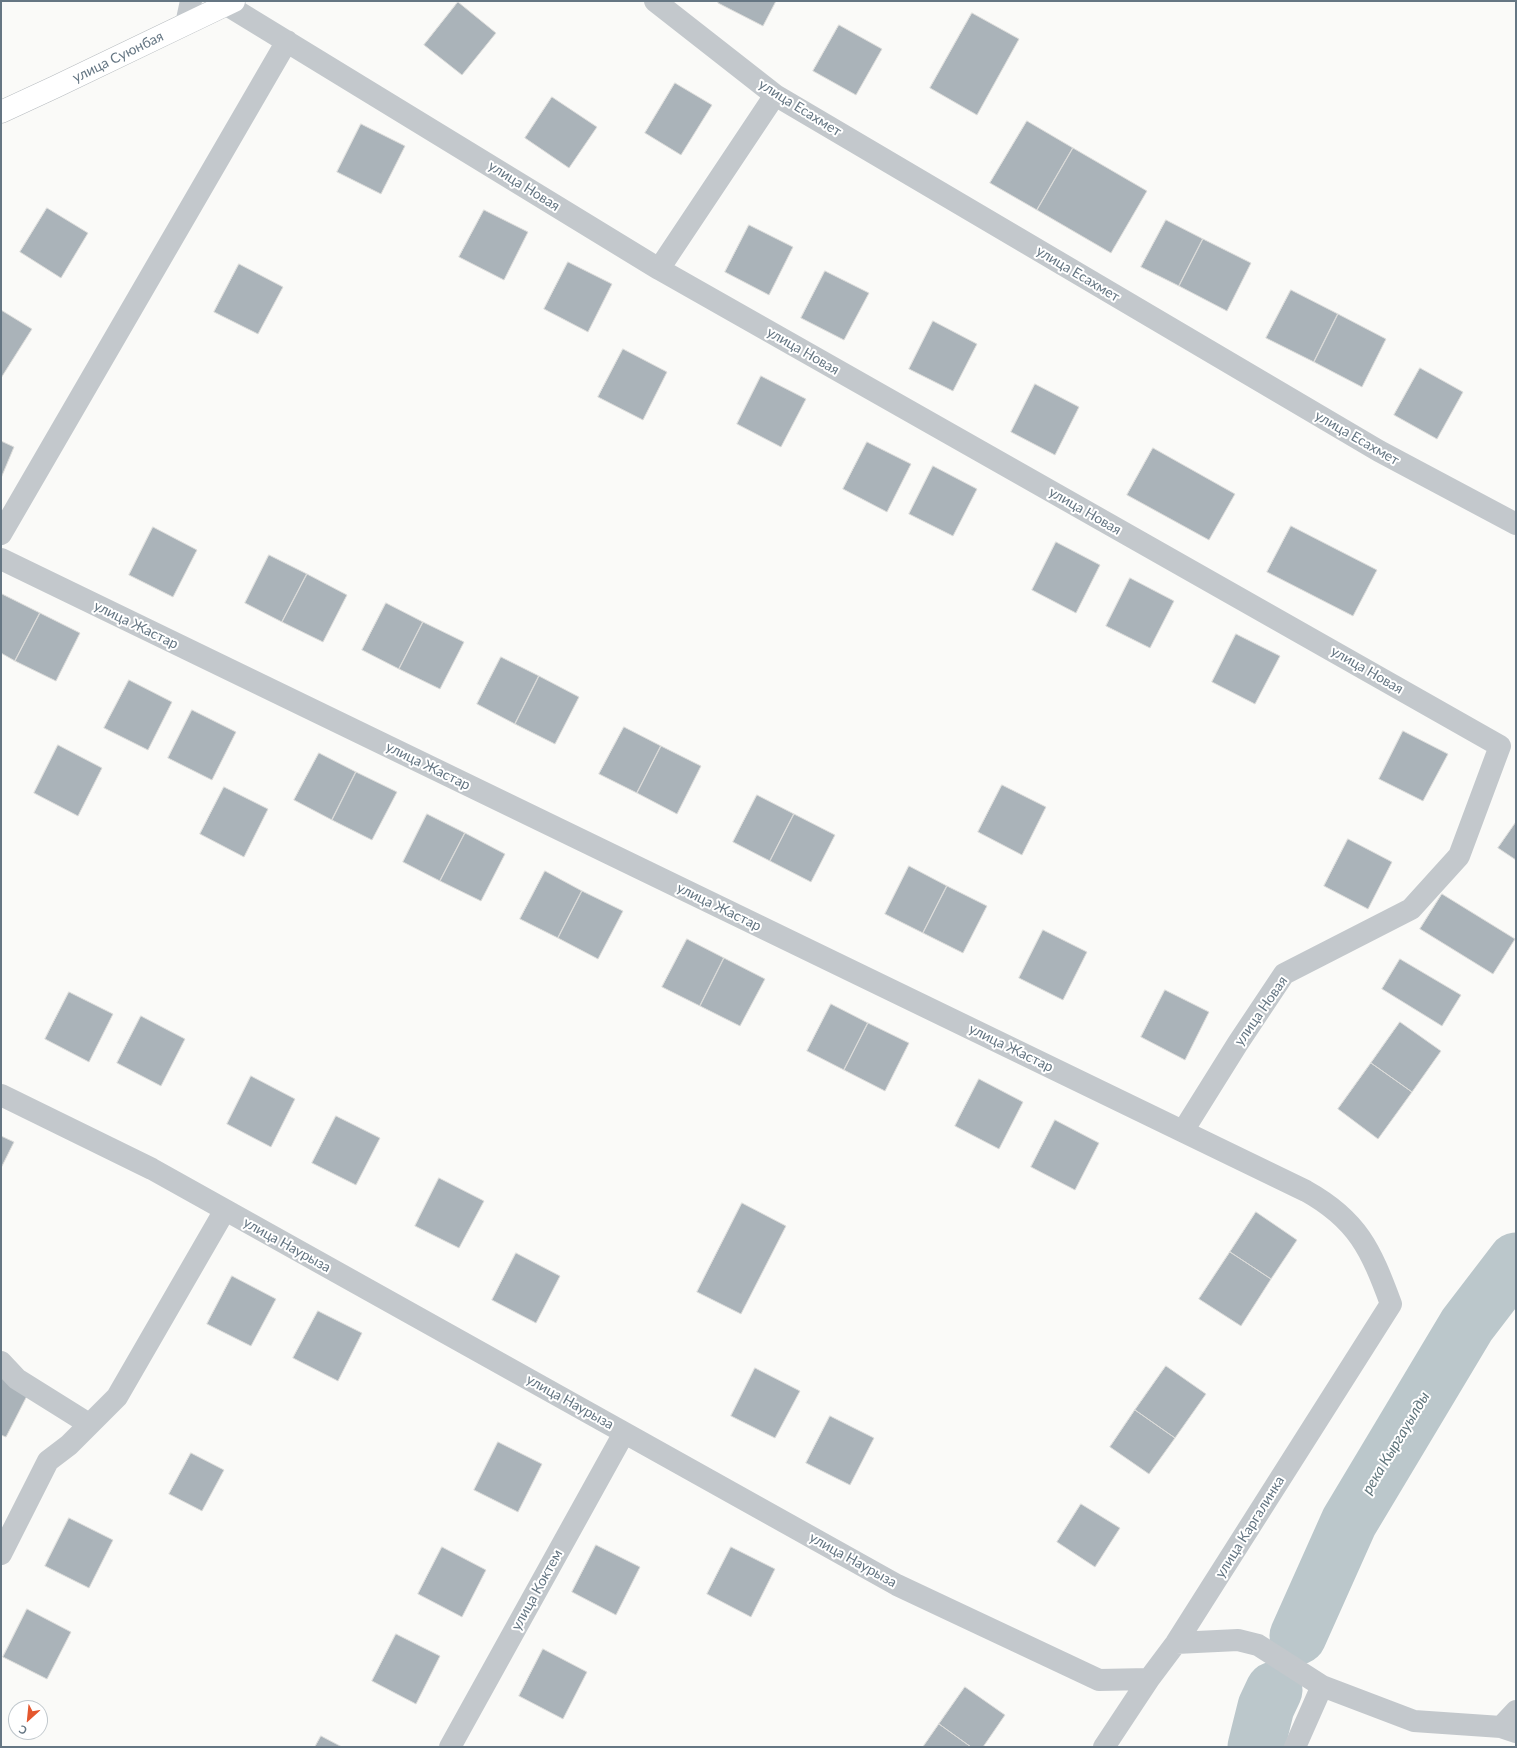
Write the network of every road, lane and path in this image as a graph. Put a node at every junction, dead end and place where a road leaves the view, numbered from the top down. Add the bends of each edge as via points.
1 (191, 1) edge
2 (654, 1) edge
3 (231, 3) edge
4 (186, 24) junction
5 (287, 41) junction
6 (775, 95) junction
7 (1, 112) edge
8 (659, 269) junction
9 (1516, 524) edge
10 (1, 534) edge
11 (1, 559) edge
12 (1, 1095) edge
13 (1183, 1131) junction
14 (225, 1210) junction
15 (1392, 1304) joint
16 (1, 1362) edge
17 (89, 1424) junction
18 (624, 1433) junction
19 (1, 1554) edge
20 (1176, 1643) junction
21 (1149, 1678) junction
22 (1322, 1686) junction
23 (1516, 1711) edge
24 (1508, 1730) edge
25 (450, 1747) edge
26 (1104, 1747) edge
27 (1295, 1747) edge

1 - 4 street
2 - 6 street, улица Есахмет
3 - 4 main road, улица Суюнбая
3 - 5 street, улица Новая
4 - 7 main road, улица Суюнбая
5 - 8 street, улица Новая
5 - 10 street
6 - 8 street
6 - 9 street, улица Есахмет via 1379,452
8 - 13 street, улица Новая via 1500,746 1459,856 1411,909 1284,974
11 - 13 street, улица Жастар
12 - 14 street, улица Наурыза via 152,1169
13 - 15 street, улица Жастар via 1329,1204 1352,1226 1375,1261
14 - 17 street via 117,1397
14 - 18 street, улица Наурыза
15 - 20 street, улица Каргалинка
16 - 17 street via 17,1379
17 - 19 street via 69,1445 48,1461
18 - 21 street, улица Наурыза via 896,1585 1099,1680
18 - 25 street, улица Коктем
20 - 21 street, улица Каргалинка
20 - 22 street via 1238,1640 1258,1645
21 - 26 street, улица Каргалинка
22 - 24 street via 1414,1721
22 - 27 street
23 - 24 street

